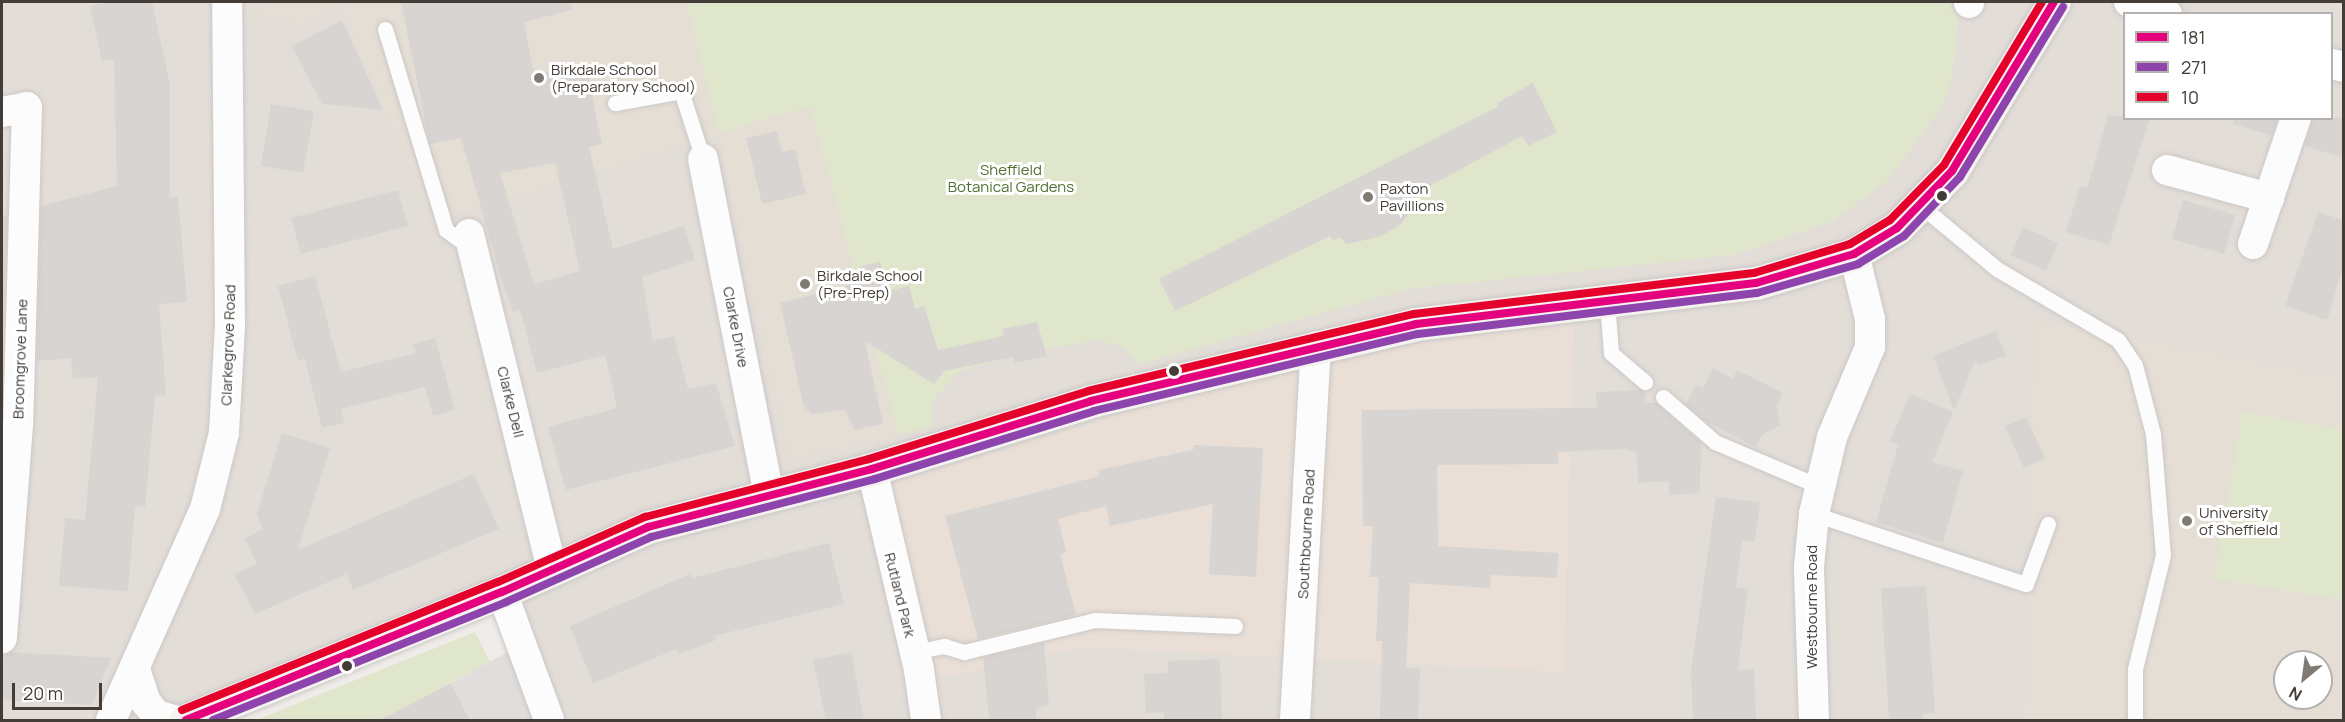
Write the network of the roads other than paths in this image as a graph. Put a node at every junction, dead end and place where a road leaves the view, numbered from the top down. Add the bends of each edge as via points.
1 (227, 2) edge
2 (2054, 2) edge
3 (2129, 2) edge
4 (2162, 12) edge
5 (385, 29) dead end
6 (615, 103) dead end
7 (2, 112) edge
8 (2295, 120) edge
9 (703, 159) joint
10 (2167, 170) dead end
11 (2269, 198) junction
12 (1920, 205) junction
13 (471, 242) joint
14 (2253, 244) dead end
15 (1854, 254) junction
16 (1607, 302) junction
17 (1316, 347) junction
18 (1645, 382) dead end
19 (1663, 397) dead end
20 (10, 425) edge
21 (872, 469) junction
22 (769, 496) junction
23 (1818, 500) junction
24 (2048, 524) dead end
25 (552, 570) junction
26 (502, 592) junction
27 (1235, 626) dead end
28 (2, 638) edge
29 (915, 652) junction
30 (136, 672) junction
31 (111, 720) edge
32 (173, 720) edge
33 (186, 720) edge
34 (549, 720) edge
35 (926, 720) edge
36 (1295, 720) edge
37 (1814, 720) edge
38 (2135, 720) edge

1 - 30 street, Clarkegrove Road via 230,326 224,433 205,508
2 - 12 main road via 1952,171
3 - 4 street
5 - 13 lane via 446,230
6 - 9 lane via 682,94
7 - 20 street, Broomgrove Lane via 27,107
8 - 11 street
9 - 22 street, Clarke Drive
10 - 11 street
11 - 14 street
12 - 15 main road via 1897,228
12 - 38 lane via 1997,269 2118,340 2135,365 2154,434 2163,555 2135,669
13 - 25 street, Clarke Dell
15 - 16 main road via 1756,283
15 - 23 street, Westbourne Road via 1870,318 1870,347 1832,437
16 - 17 main road via 1416,324
16 - 18 lane via 1611,353
17 - 21 main road via 1091,401
17 - 36 street, Southbourne Road
19 - 23 lane via 1715,442
20 - 28 street, Broomgrove Lane
21 - 22 main road
21 - 29 street, Rutland Park
22 - 25 main road via 648,527
23 - 24 lane via 2026,584
23 - 37 street, Westbourne Road via 1809,567
25 - 26 main road
26 - 33 main road
26 - 34 street
27 - 29 lane via 1095,620 964,652 944,646
29 - 35 street, Rutland Park
30 - 31 street, Clarkegrove Road
30 - 32 street via 146,702 156,715

